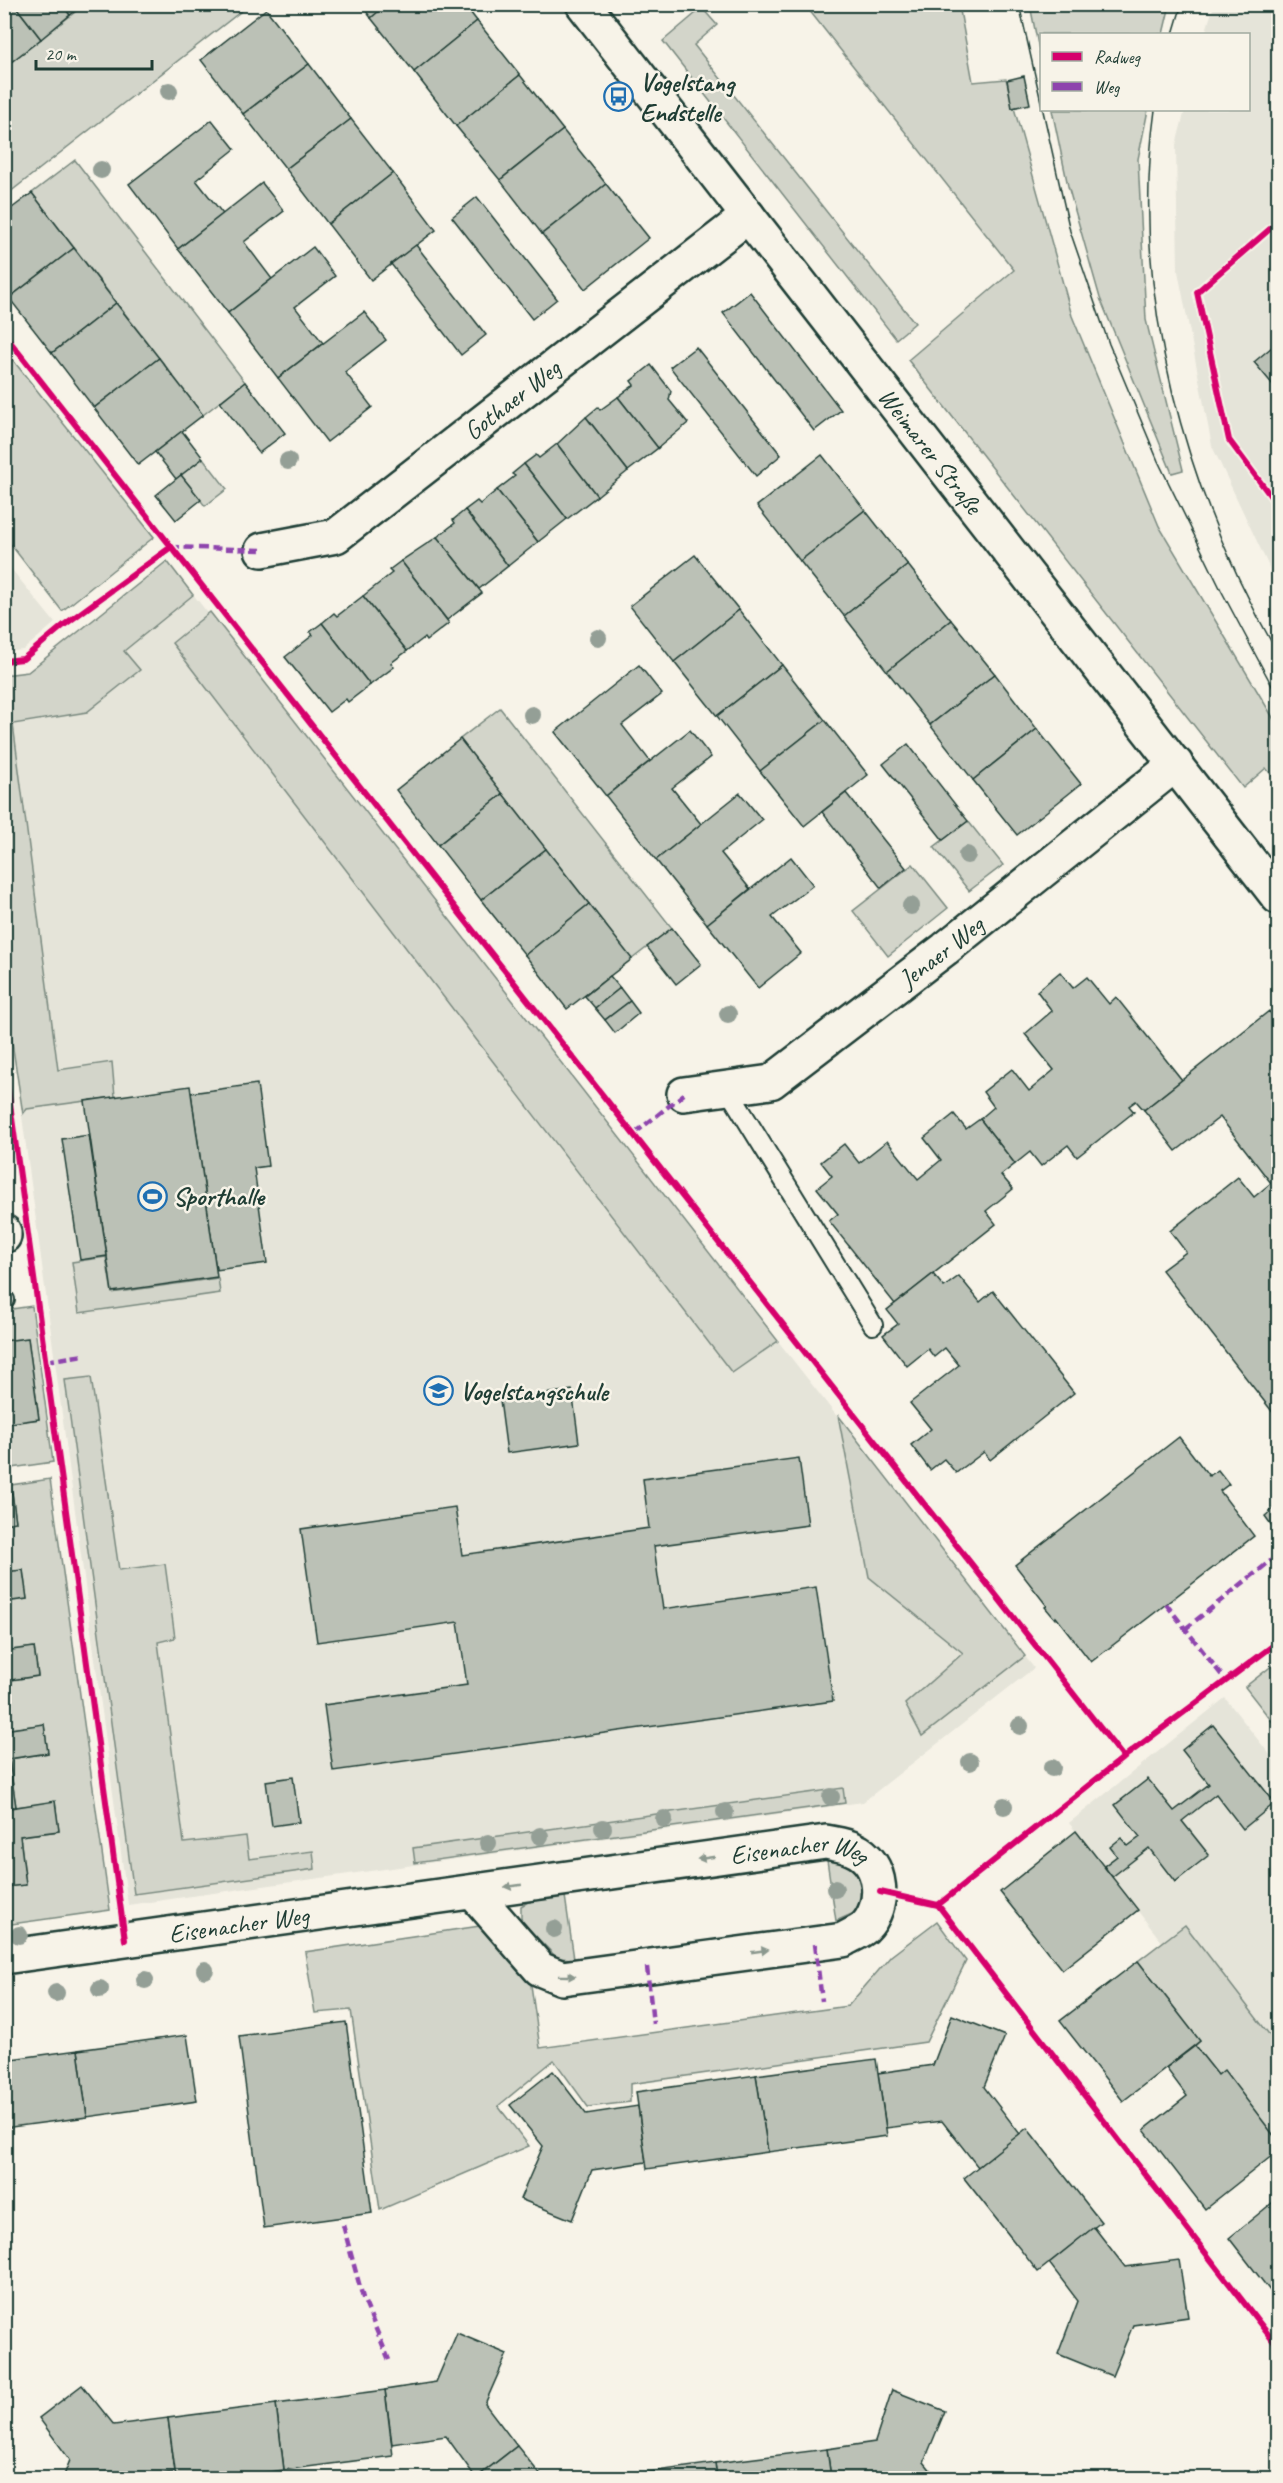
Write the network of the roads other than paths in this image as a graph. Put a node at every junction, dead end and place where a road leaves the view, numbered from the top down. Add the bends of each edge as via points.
1 (583, 4) edge
2 (748, 216) junction
3 (262, 550) dead end
4 (1176, 765) junction
5 (1278, 897) edge
6 (727, 1088) junction
7 (684, 1094) dead end
8 (873, 1325) dead end
9 (473, 1892) junction
10 (4, 1957) edge

1 - 2 street, Weimarer Straße
2 - 3 street, Gothaer Weg via 336,536
2 - 4 street, Weimarer Straße
4 - 5 street, Weimarer Straße
4 - 6 street, Jenaer Weg via 780,1076 771,1082
6 - 7 street, Jenaer Weg
6 - 8 lane
9 -> 9 street, Eisenacher Weg via 540,1969 562,1978 843,1940 863,1929 876,1912 880,1892 873,1867 855,1849 826,1842
9 - 10 street, Eisenacher Weg

